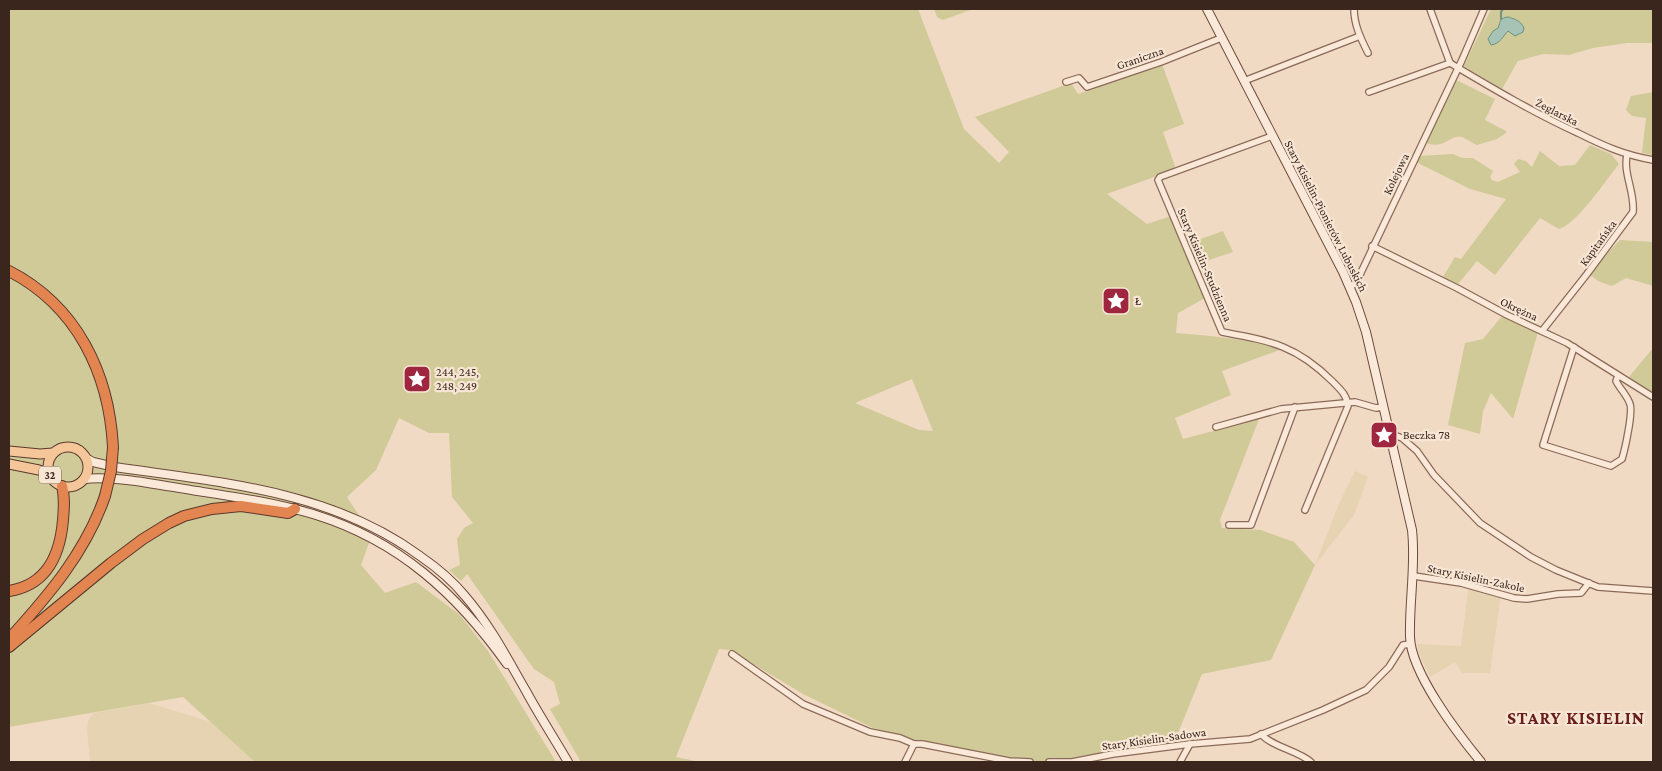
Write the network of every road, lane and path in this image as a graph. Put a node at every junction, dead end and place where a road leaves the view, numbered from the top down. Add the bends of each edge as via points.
1 (1206, 9) edge
2 (1354, 9) edge
3 (1430, 9) edge
4 (1484, 9) edge
5 (1360, 36) junction
6 (1222, 38) junction
7 (1368, 52) dead end
8 (1450, 63) junction
9 (1458, 68) junction
10 (1244, 81) junction
11 (1066, 82) dead end
12 (1368, 92) dead end
13 (1272, 136) junction
14 (1627, 155) junction
15 (1653, 160) edge
16 (1372, 246) junction
17 (9, 271) edge
18 (1350, 286) junction
19 (1542, 330) junction
20 (1574, 347) junction
21 (1618, 376) junction
22 (1653, 397) edge
23 (1348, 402) junction
24 (1295, 407) junction
25 (1383, 407) junction
26 (1216, 427) dead end
27 (1390, 436) junction
28 (9, 451) edge
29 (53, 453) junction
30 (86, 458) junction
31 (9, 464) edge
32 (49, 474) junction
33 (84, 479) junction
34 (62, 486) junction
35 (295, 509) junction
36 (1305, 510) dead end
37 (1229, 524) dead end
38 (1414, 576) junction
39 (1589, 583) junction
40 (9, 590) edge
41 (1653, 591) edge
42 (9, 638) edge
43 (1411, 644) junction
44 (9, 647) edge
45 (732, 654) dead end
46 (525, 690) junction
47 (1262, 734) junction
48 (914, 744) junction
49 (1190, 744) junction
50 (1113, 754) junction
51 (568, 762) edge
52 (905, 762) edge
53 (1030, 762) edge
54 (1049, 762) edge
55 (1109, 762) edge
56 (1180, 762) edge
57 (1311, 762) edge
58 (1481, 762) edge

1 - 6 main road, Stary Kisielin-Pionierów Lubuskich
2 - 5 street
3 - 8 street
4 - 9 street, Kolejowa
5 - 7 street
5 - 10 street
6 - 10 main road, Stary Kisielin-Pionierów Lubuskich
6 - 11 street, Graniczna via 1088,87 1079,78
8 - 9 street, Żeglarska
8 - 12 street
9 - 14 street, Żeglarska via 1541,115
9 - 16 street, Kolejowa
10 - 13 main road, Stary Kisielin-Pionierów Lubuskich
13 - 18 main road, Stary Kisielin-Pionierów Lubuskich
13 - 23 street, Stary Kisielin-Studzienna via 1160,176 1158,180 1222,332 1273,343 1303,356 1347,396
14 - 15 street, Żeglarska
14 - 19 street, Kapitańska via 1625,164 1633,212
16 - 18 street, Kolejowa via 1356,283
16 - 19 street, Okrężna
17 - 42 highway, bridge via 57,307 75,329 105,390 114,447 105,496 81,549
18 - 25 main road, Stary Kisielin-Pionierów Lubuskich via 1361,315
19 - 20 street, Okrężna
20 - 21 street, Okrężna
20 - 21 street via 1542,445 1611,466 1622,459 1631,409 1626,394 1617,384
21 - 22 street, Okrężna
23 - 24 street
23 - 25 street
23 - 36 street
24 - 26 street
24 - 37 street via 1252,525
25 - 27 main road, Stary Kisielin-Pionierów Lubuskich
27 - 38 main road, Stary Kisielin-Pionierów Lubuskich via 1412,530
27 - 39 street via 1402,438 1417,451 1434,475 1480,523 1531,557
28 - 29 main road
29 - 30 main road, 32 via 71,447 80,450
29 - 32 main road, 32 via 49,460
30 - 33 main road via 88,471
30 - 46 main road via 115,467 298,498 339,511 376,528 432,564 463,594 490,629
31 - 32 main road, 32
32 - 34 main road, 32
33 - 34 main road, 32 via 74,486
33 - 35 main road via 100,478 186,490
34 - 40 highway via 65,500 63,524 53,563 33,582
35 - 44 highway via 288,513 241,506 212,509 169,523 111,563
35 - 46 main road via 368,537 425,574 466,612
38 - 39 street, Stary Kisielin-Zakole via 1461,582 1505,596 1527,599 1581,593
38 - 43 main road, Stary Kisielin-Pionierów Lubuskich
39 - 41 street via 1604,588
43 - 47 street, Stary Kisielin-Sadowa via 1404,645 1389,667 1366,690
43 - 58 main road, Stary Kisielin-Pionierów Lubuskich via 1433,694
45 - 48 street via 803,704 870,732
46 - 51 main road
47 - 49 street, Stary Kisielin-Sadowa via 1250,739
47 - 57 street via 1266,740 1301,754
48 - 52 street
48 - 53 street
49 - 50 street, Stary Kisielin-Sadowa
49 - 56 street
50 - 54 street, Stary Kisielin-Sadowa via 1072,762
50 - 55 street

